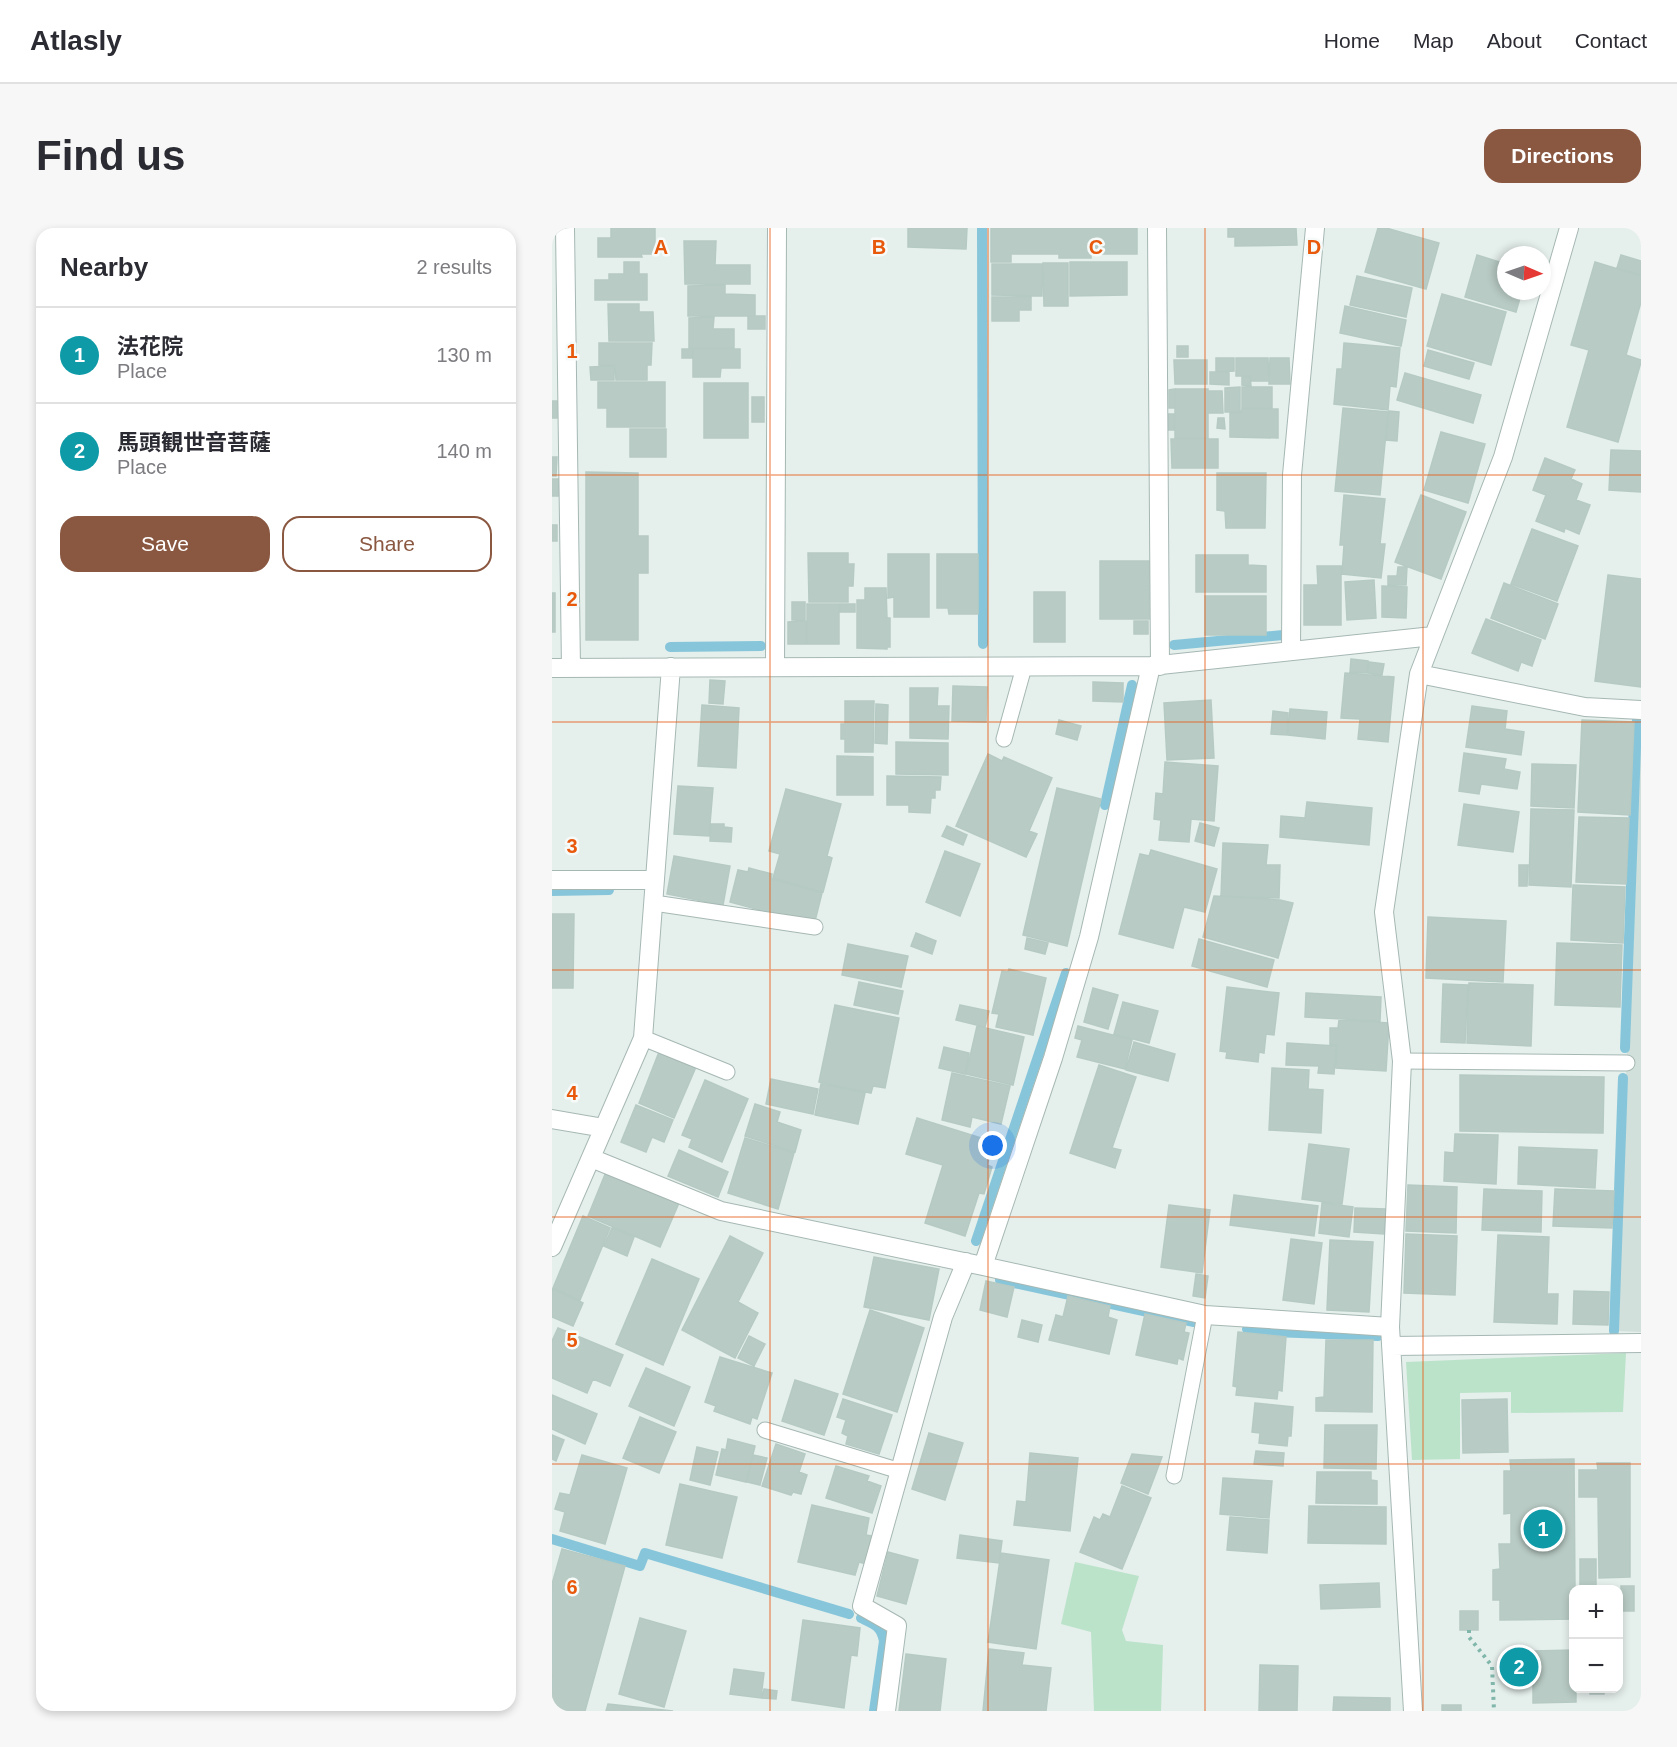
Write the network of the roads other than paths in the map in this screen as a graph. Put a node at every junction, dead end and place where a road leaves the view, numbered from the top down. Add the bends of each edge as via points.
1 (565, 228) edge
2 (777, 228) edge
3 (1157, 228) edge
4 (1315, 228) edge
5 (1569, 228) edge
6 (1433, 636) junction
7 (1291, 651) junction
8 (1155, 666) junction
9 (671, 667) junction
10 (774, 667) junction
11 (1024, 667) junction
12 (552, 668) edge
13 (571, 668) junction
14 (1419, 674) junction
15 (1641, 710) edge
16 (1004, 739) dead end
17 (552, 880) edge
18 (655, 880) junction
19 (654, 903) junction
20 (815, 927) dead end
21 (643, 1038) junction
22 (1402, 1061) junction
23 (1627, 1063) dead end
24 (727, 1072) dead end
25 (552, 1119) edge
26 (604, 1128) junction
27 (591, 1158) junction
28 (552, 1247) edge
29 (975, 1264) junction
30 (1205, 1315) junction
31 (1390, 1327) junction
32 (1641, 1344) edge
33 (1391, 1346) junction
34 (765, 1430) dead end
35 (900, 1471) junction
36 (1174, 1476) dead end
37 (886, 1711) edge
38 (1413, 1711) edge

1 - 13 street
2 - 10 street
3 - 8 street
4 - 7 street via 1292,475
5 - 6 street via 1503,458
6 - 7 street
6 - 14 street
7 - 8 street
8 - 11 street
8 - 29 street via 1089,937 1053,1058
9 - 10 street
9 - 13 street
9 - 18 street
10 - 11 street
11 - 16 lane
12 - 13 street
14 - 15 street via 1585,707
14 - 22 street via 1384,912
17 - 18 street
18 - 19 street
19 - 20 lane
19 - 21 street
21 - 24 lane
21 - 26 street
22 - 23 lane
22 - 31 street
25 - 26 street
26 - 27 street
27 - 28 street
27 - 29 street via 721,1211
29 - 30 street
29 - 35 street via 943,1317
30 - 31 street
30 - 36 lane
31 - 33 street
32 - 33 street
33 - 38 street
34 - 35 lane
35 - 37 street via 862,1606 897,1626

